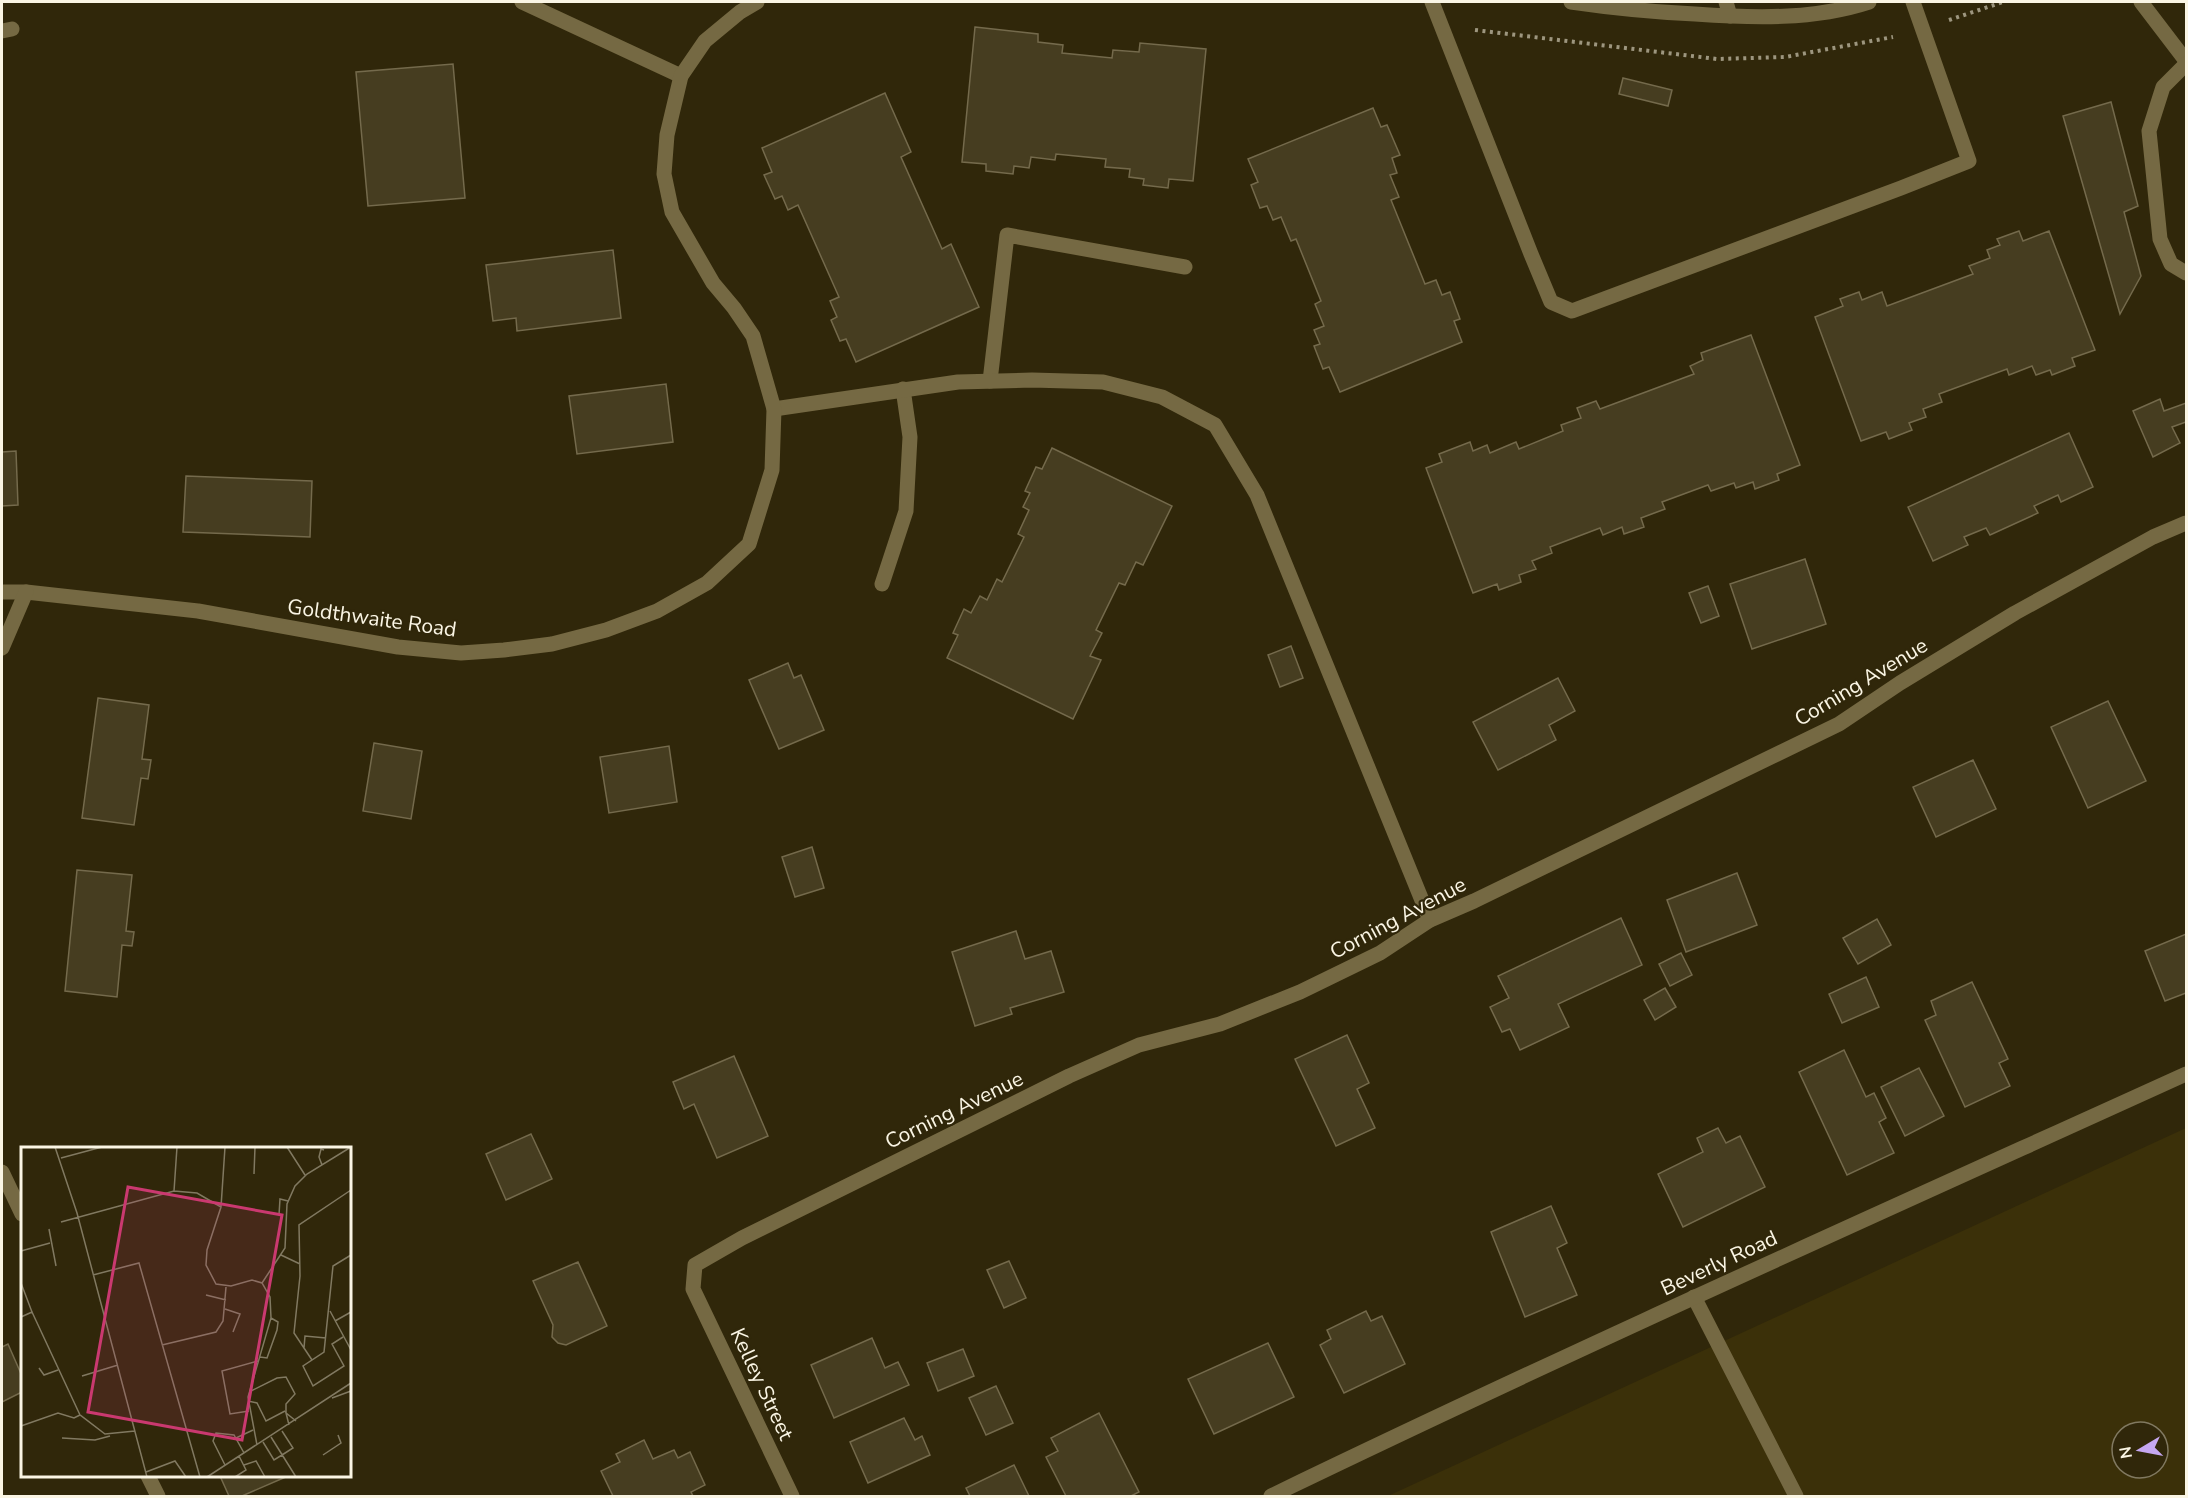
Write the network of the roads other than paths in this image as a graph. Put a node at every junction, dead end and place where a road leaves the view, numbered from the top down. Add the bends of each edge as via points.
1 (522, 2) edge
2 (757, 2) edge
3 (1432, 2) edge
4 (1571, 2) edge
5 (1869, 2) edge
6 (1912, 2) edge
7 (2141, 2) edge
8 (1815, 7) edge
9 (1728, 9) edge
10 (2187, 63) edge
11 (681, 76) junction
12 (1185, 267) dead end
13 (2187, 273) edge
14 (990, 381) junction
15 (903, 389) junction
16 (774, 409) junction
17 (2187, 523) edge
18 (882, 584) dead end
19 (2, 592) edge
20 (26, 592) junction
21 (2, 648) edge
22 (1430, 920) junction
23 (2187, 1074) edge
24 (2, 1172) edge
25 (21, 1212) edge
26 (693, 1289) joint
27 (1694, 1297) junction
28 (148, 1477) edge
29 (158, 1497) edge
30 (792, 1497) edge
31 (1271, 1497) edge
32 (1796, 1497) edge

1 - 11 street
2 - 11 street, Goldthwaite Road via 705,41
3 - 6 street via 1551,302 1572,311 1969,161
4 - 9 street via 1642,10
5 - 8 street
7 - 10 street
8 - 9 street via 1778,16
10 - 13 street via 2163,87 2149,132 2160,239 2171,264
11 - 16 street, Goldthwaite Road via 667,135 664,174 672,212 713,283 753,336
12 - 14 street via 1007,235
14 - 15 street
14 - 22 street via 1103,382 1161,397 1215,425 1257,495
15 - 16 street
15 - 18 street via 910,437 906,511
16 - 20 street, Goldthwaite Road via 772,470 749,544 707,583 657,611 552,644 461,653 398,647 198,611
17 - 22 street, Corning Avenue via 2153,537 2015,613 1839,724
19 - 20 street, Goldthwaite Road
20 - 21 street
22 - 26 street, Corning Avenue via 1340,974 1220,1024 1139,1045 770,1224 695,1265
23 - 27 street, Beverly Road
24 - 25 street
26 - 30 street, Kelley Street
27 - 31 street, Beverly Road
27 - 32 street
28 - 29 street

